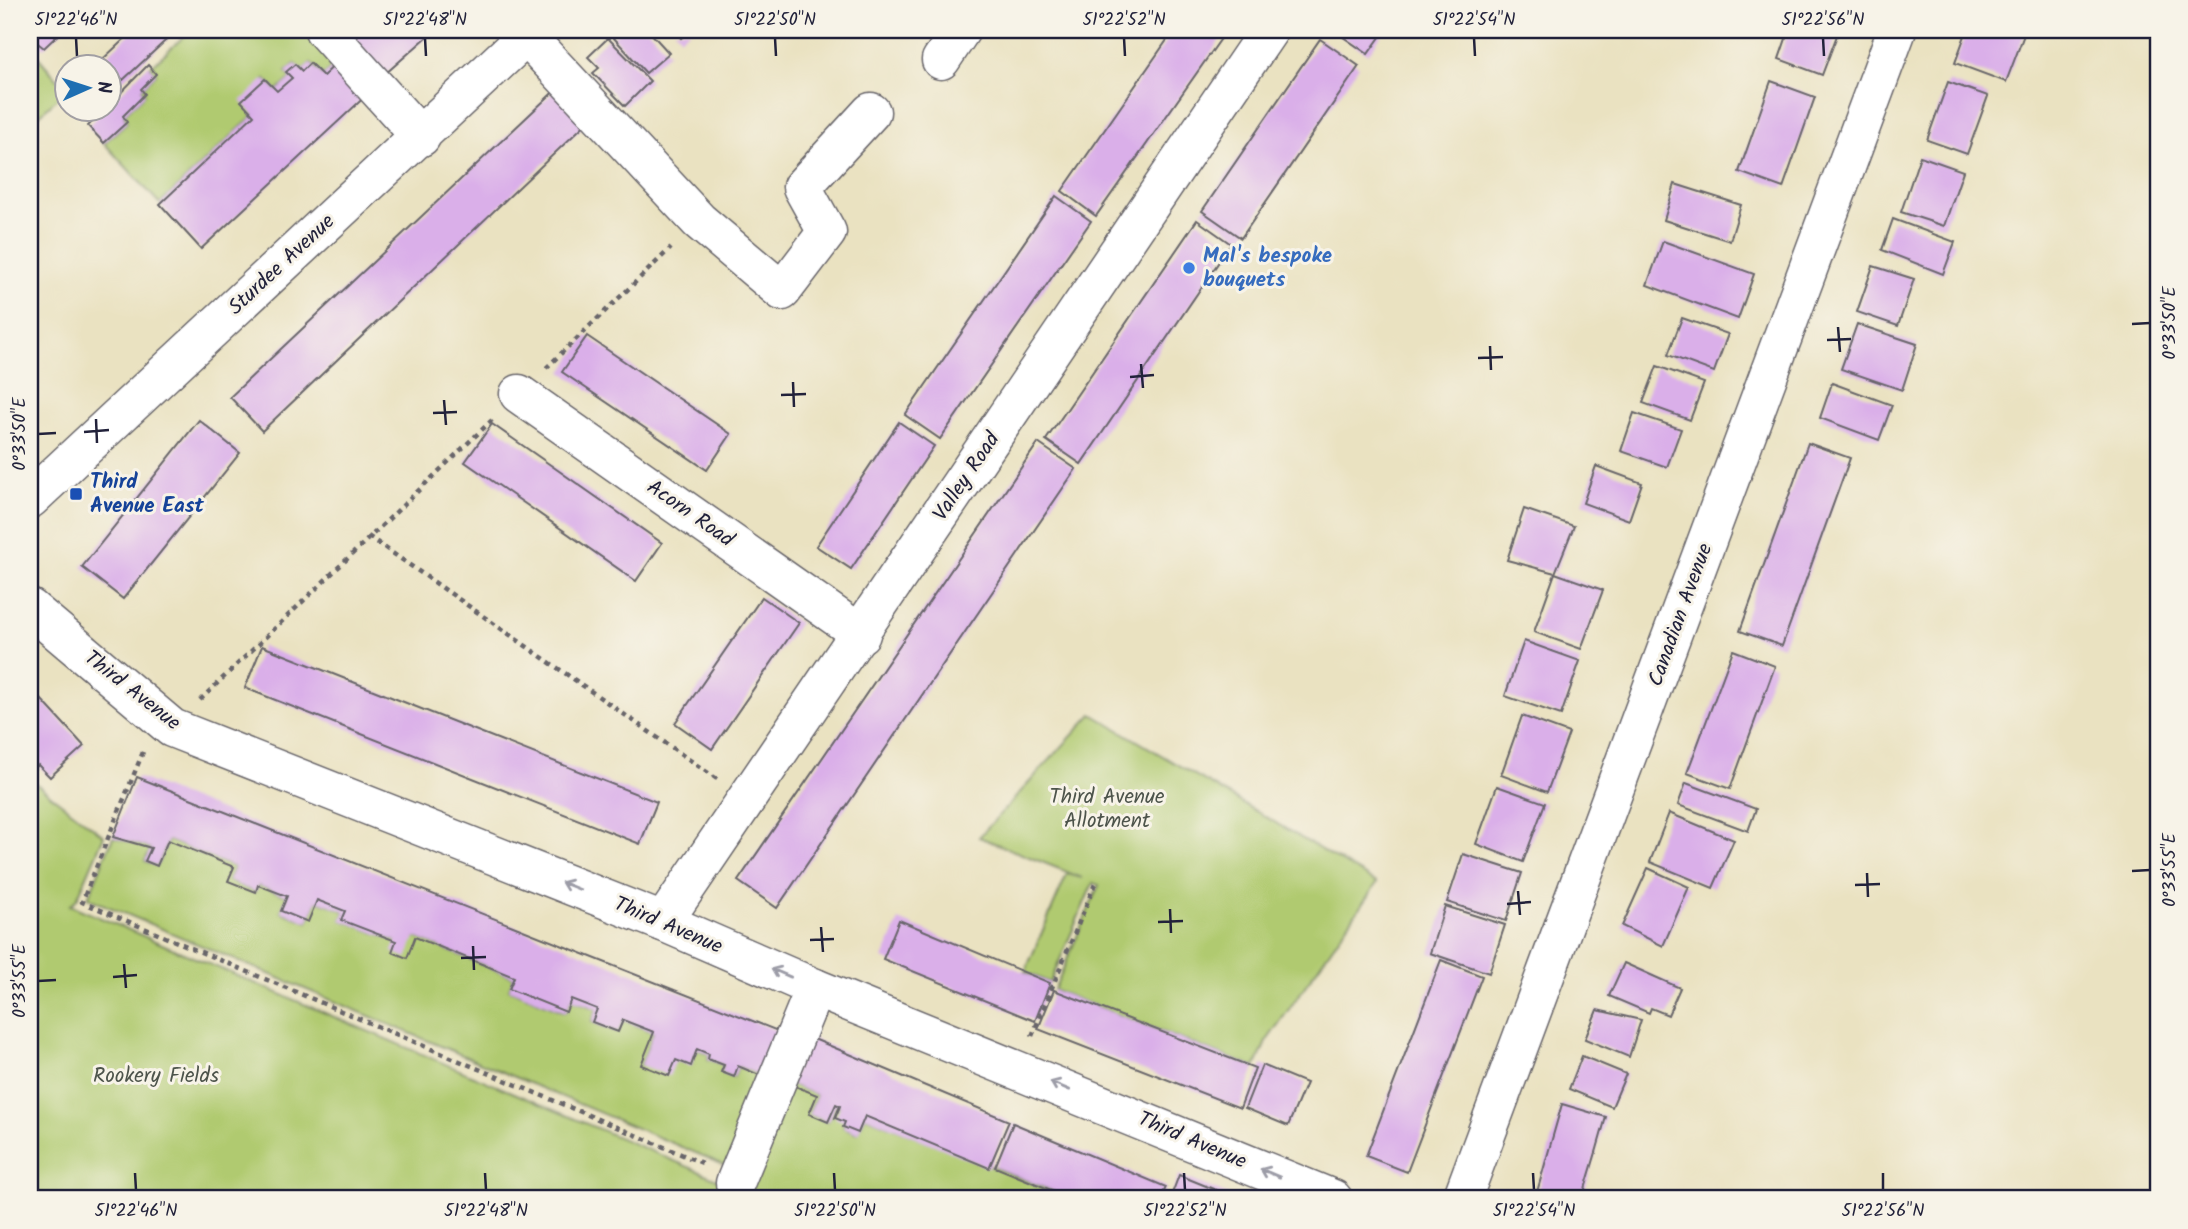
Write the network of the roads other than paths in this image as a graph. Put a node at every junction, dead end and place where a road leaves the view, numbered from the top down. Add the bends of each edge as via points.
1 (324, 30) edge
2 (1268, 30) edge
3 (1897, 30) edge
4 (530, 33) edge
5 (871, 112) dead end
6 (421, 137) junction
7 (519, 394) road end
8 (30, 499) edge
9 (30, 608) edge
10 (861, 635) junction
11 (663, 922) junction
12 (815, 988) junction
13 (736, 1181) road end
14 (1333, 1199) edge
15 (1462, 1199) edge

1 - 6 street
2 - 10 street, Valley Road
3 - 15 street, Canadian Avenue
4 - 5 street via 699,221 782,291 827,232 802,187
4 - 6 street, Sturdee Avenue
6 - 8 street, Sturdee Avenue
7 - 10 street, Acorn Road
11 -> 9 street, Third Avenue via 165,722
10 - 11 street, Valley Road
12 -> 11 street, Third Avenue
12 - 13 street
14 -> 12 street, Third Avenue

